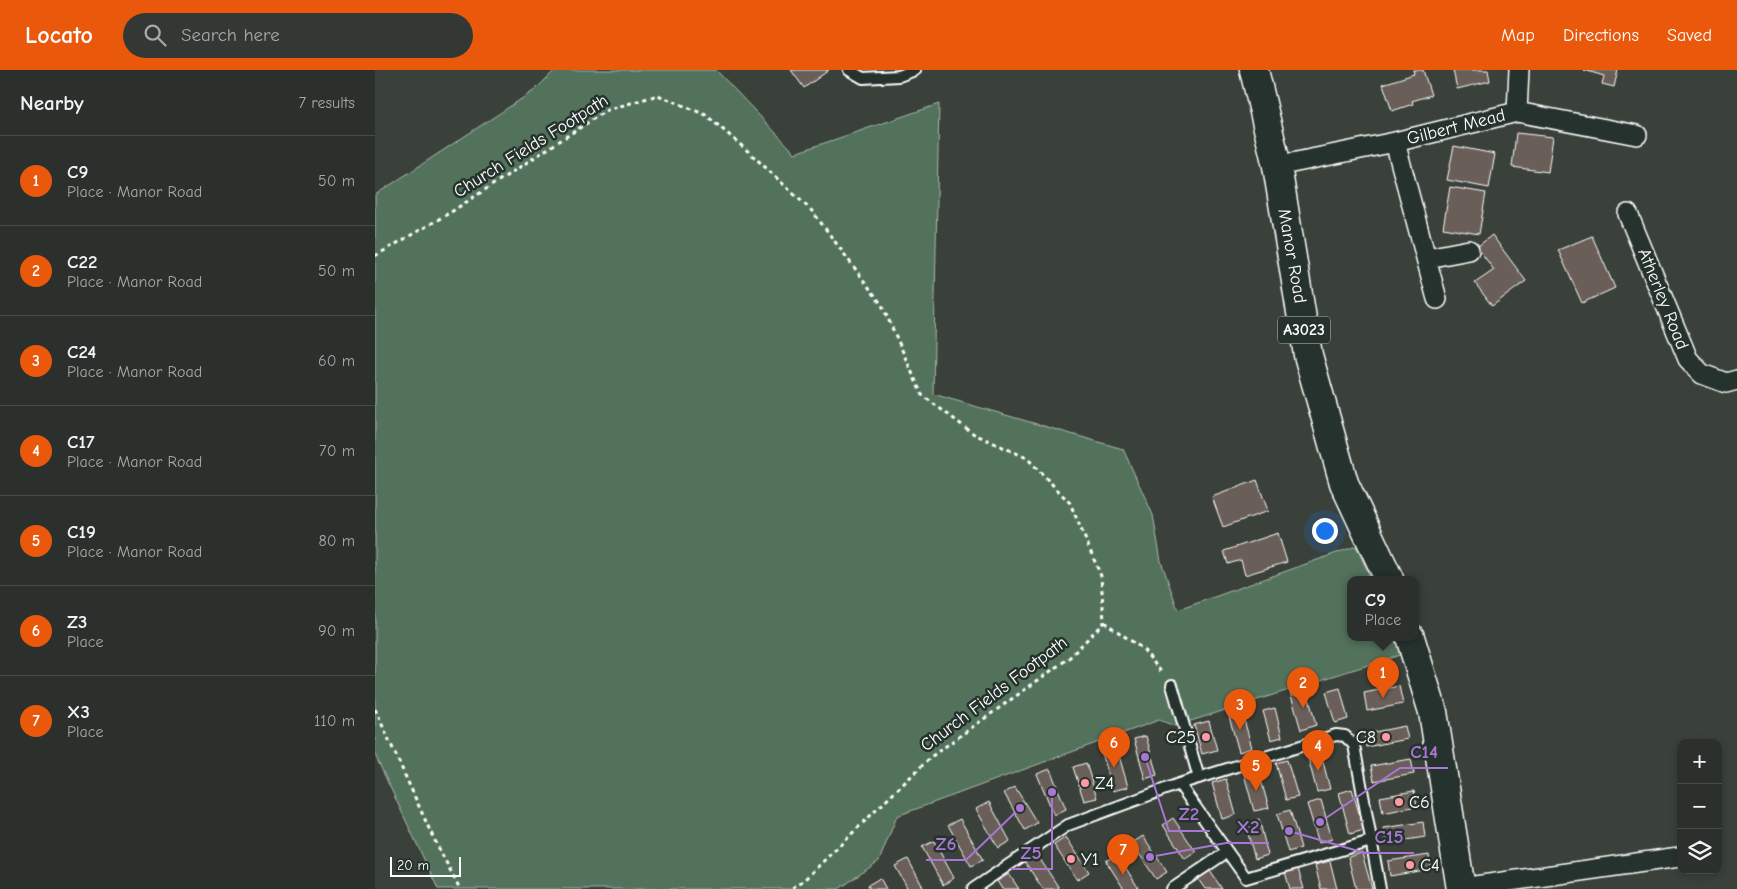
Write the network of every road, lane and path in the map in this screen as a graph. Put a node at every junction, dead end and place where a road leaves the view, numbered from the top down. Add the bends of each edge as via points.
1 (849, 70) edge
2 (915, 70) edge
3 (1255, 70) edge
4 (1519, 70) edge
5 (1517, 112) junction
6 (1637, 135) dead end
7 (1395, 142) junction
8 (1277, 166) junction
9 (1629, 214) dead end
10 (1469, 250) dead end
11 (375, 256) edge
12 (1427, 258) junction
13 (1437, 299) dead end
14 (1737, 380) edge
15 (1388, 576) edge
16 (1103, 622) junction
17 (1411, 641) edge
18 (1172, 685) joint
19 (375, 709) edge
20 (1199, 778) junction
21 (1179, 784) junction
22 (1371, 841) junction
23 (1227, 852) junction
24 (1677, 857) edge
25 (1461, 888) edge
26 (460, 889) edge
27 (791, 889) edge
28 (973, 889) edge
29 (1172, 889) edge
30 (1380, 889) edge

1 - 2 lane via 863,78 899,76
3 - 8 main road, Manor Road / A3023
4 - 5 street, Gilbert Mead
5 - 6 street, Gilbert Mead
5 - 7 street, Gilbert Mead
7 - 8 street, Gilbert Mead
7 - 12 street, Gilbert Mead
8 - 15 main road, Manor Road / A3023 via 1308,355 1344,483
9 - 14 street, Atherley Road via 1688,359 1702,374 1726,382
10 - 12 street
11 - 16 path, Church Fields Footpath via 451,212 607,110 658,95 706,115 813,212 882,305 922,395 974,434 1027,458 1070,503 1101,576
12 - 13 street, Gilbert Mead
16 - 18 path via 1143,650
16 - 27 path, Church Fields Footpath via 1069,658 932,756
17 - 25 main road via 1433,712
18 - 20 lane
19 - 26 path via 432,836
20 - 21 lane
20 - 22 lane via 1336,735 1345,736 1354,745
21 - 23 lane
21 - 28 lane via 1068,825
22 - 23 lane via 1245,878
22 - 30 lane
23 - 29 lane
24 - 25 street

